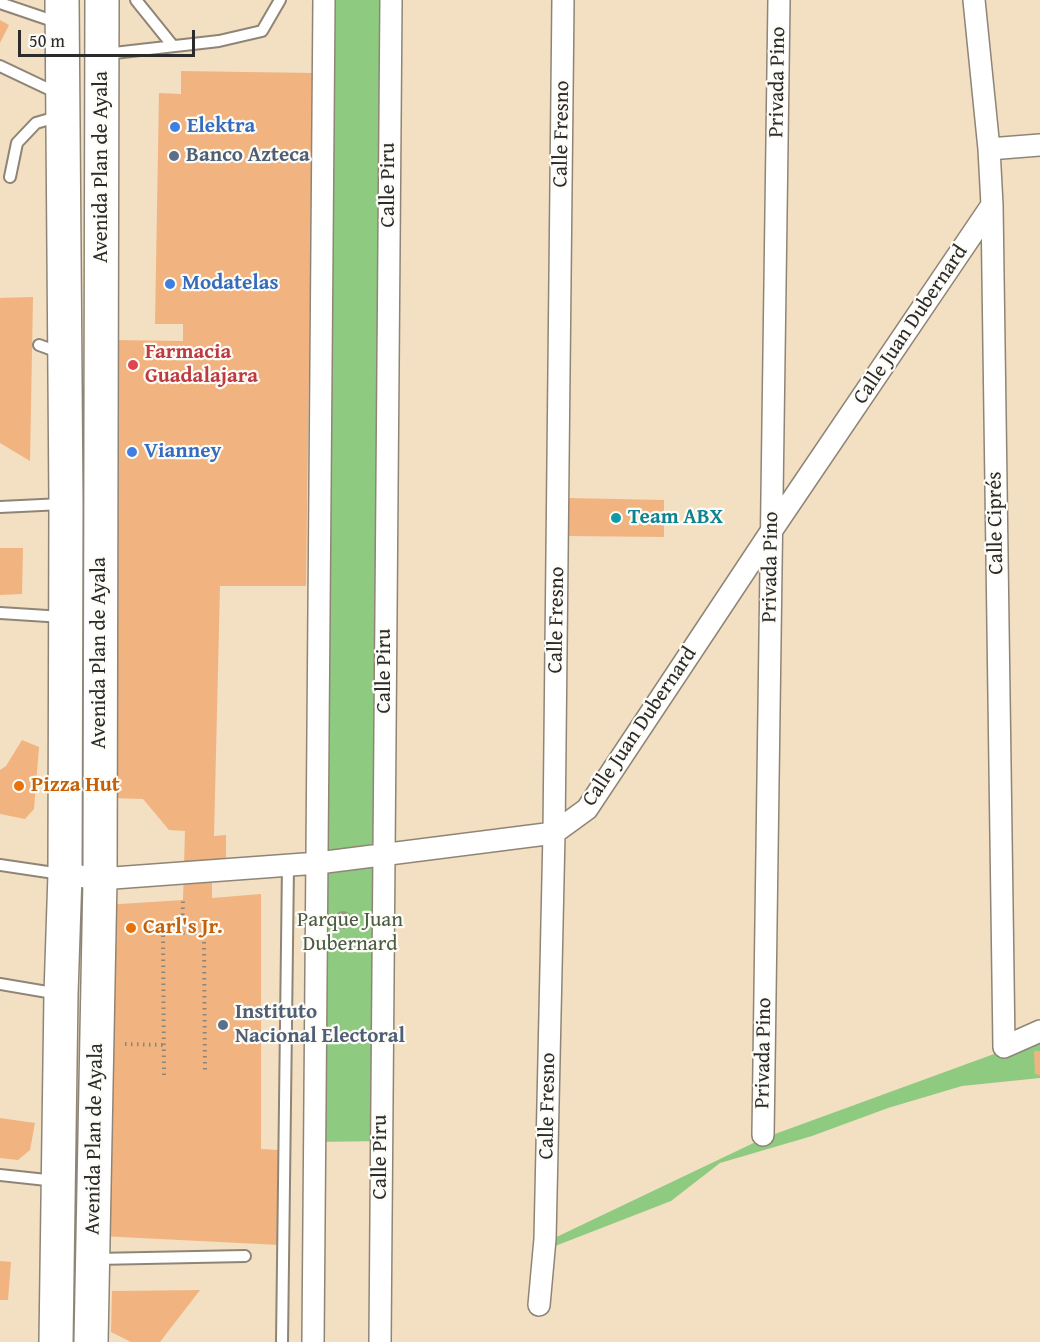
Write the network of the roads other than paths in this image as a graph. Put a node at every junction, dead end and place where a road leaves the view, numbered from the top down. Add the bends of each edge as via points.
1 (102, 0) edge
2 (136, 0) edge
3 (280, 0) edge
4 (324, 0) edge
5 (391, 0) edge
6 (563, 0) edge
7 (779, 0) edge
8 (974, 0) edge
9 (0, 3) edge
10 (62, 12) edge
11 (173, 46) junction
12 (102, 54) junction
13 (0, 66) edge
14 (63, 106) junction
15 (1040, 145) edge
16 (989, 149) junction
17 (10, 177) dead end
18 (992, 206) junction
19 (66, 504) junction
20 (0, 507) edge
21 (772, 530) junction
22 (0, 613) edge
23 (65, 617) junction
24 (554, 832) junction
25 (383, 855) junction
26 (318, 863) junction
27 (0, 865) edge
28 (288, 865) junction
29 (65, 874) junction
30 (100, 879) junction
31 (0, 984) edge
32 (61, 994) junction
33 (1040, 1031) edge
34 (763, 1135) dead end
35 (0, 1175) edge
36 (58, 1181) junction
37 (245, 1256) dead end
38 (93, 1259) junction
39 (539, 1305) dead end
40 (56, 1342) edge
41 (91, 1342) edge
42 (282, 1342) edge
43 (313, 1342) edge
44 (380, 1342) edge

1 - 12 main road, Avenida Plan de Ayala
2 - 11 lane
3 - 11 lane via 262,31
4 - 26 street
5 - 25 street, Calle Piru
6 - 24 street, Calle Fresno
7 - 21 street, Privada Pino
8 - 16 street, Calle Ciprés
9 - 10 lane
10 - 14 main road, Avenida Plan de Ayala
11 - 12 lane
12 - 30 main road, Avenida Plan de Ayala
13 - 14 lane
14 - 17 lane via 36,123 17,143
14 - 19 main road, Avenida Plan de Ayala via 52,350
15 - 16 street
16 - 18 street, Calle Ciprés
18 - 21 street, Calle Juan Dubernard
18 - 33 street, Calle Ciprés via 1004,1047
19 - 20 lane
19 - 23 main road, Avenida Plan de Ayala
21 - 24 street, Calle Juan Dubernard via 587,809
21 - 34 street, Privada Pino
22 - 23 lane
23 - 29 main road, Avenida Plan de Ayala
24 - 25 street, Calle Juan Dubernard
24 - 39 street, Calle Fresno via 545,1239
25 - 26 street, Calle Juan Dubernard
25 - 44 street, Calle Piru
26 - 28 street, Calle Juan Dubernard
26 - 43 street
27 - 29 lane
28 - 30 street, Calle Juan Dubernard
28 - 42 lane
29 - 30 street, Calle Juan Dubernard
29 - 32 main road, Avenida Plan de Ayala
30 - 38 main road, Avenida Plan de Ayala
31 - 32 lane
32 - 36 main road, Avenida Plan de Ayala
35 - 36 lane
36 - 40 main road, Avenida Plan de Ayala
37 - 38 lane
38 - 41 main road, Avenida Plan de Ayala

